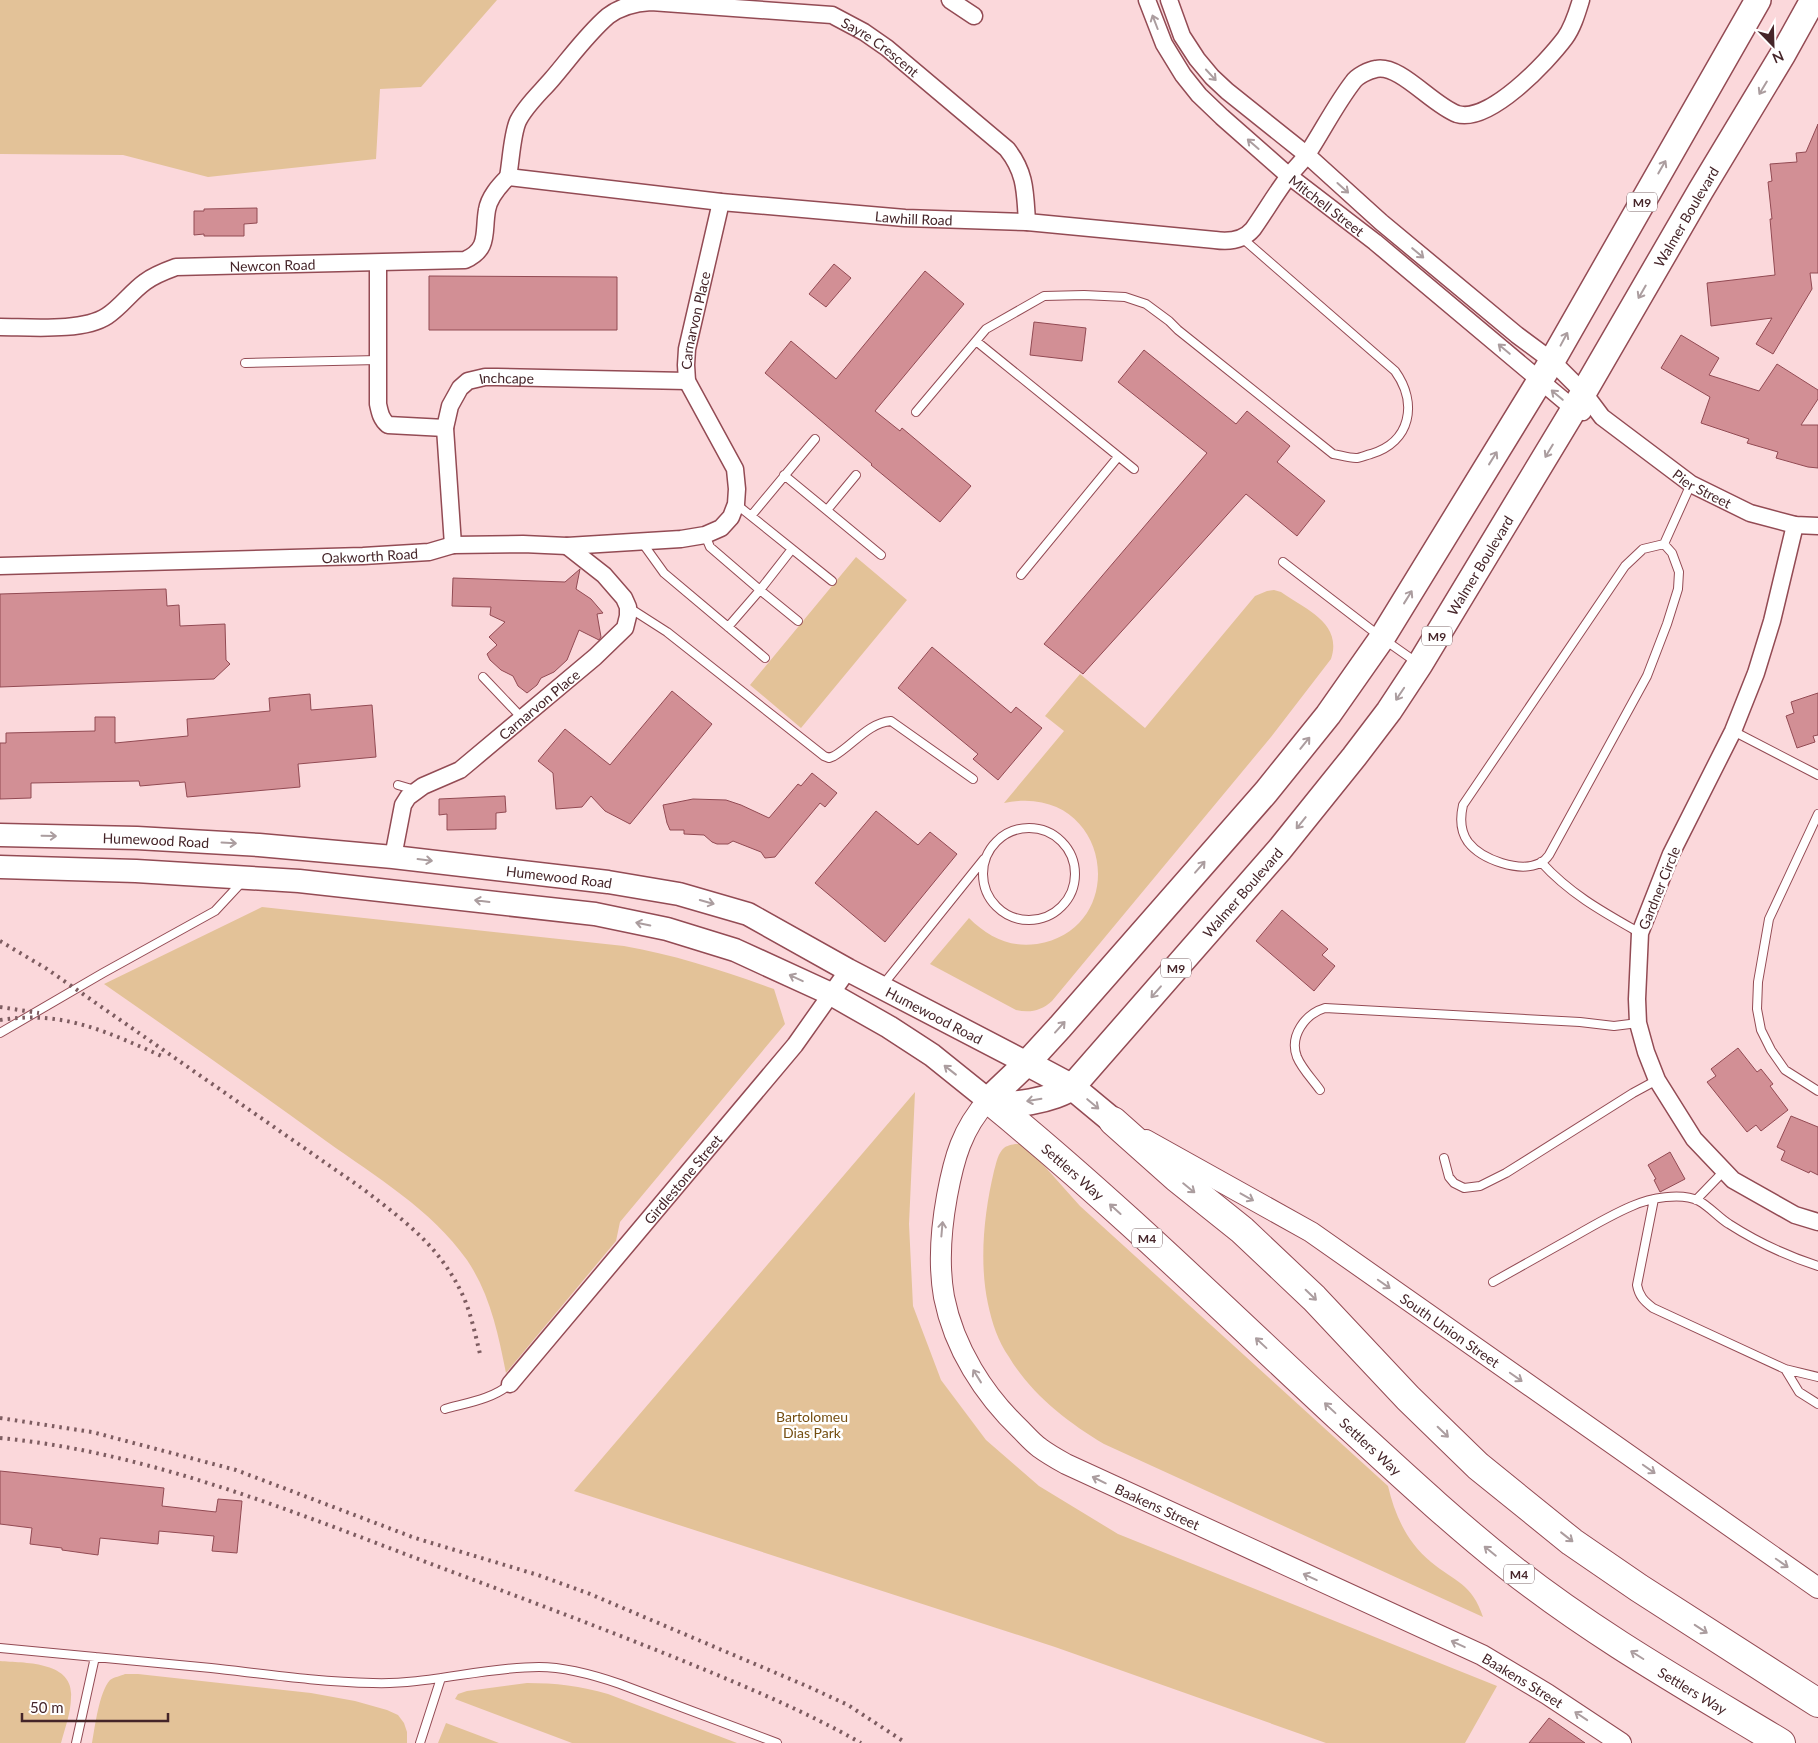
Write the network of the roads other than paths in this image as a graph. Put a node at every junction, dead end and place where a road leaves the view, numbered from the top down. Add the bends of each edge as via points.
1 (950, 0) edge
2 (1147, 0) edge
3 (1168, 0) edge
4 (1581, 0) edge
5 (1758, 0) edge
6 (1813, 0) edge
7 (832, 7) edge
8 (974, 16) dead end
9 (1307, 155) junction
10 (1289, 176) junction
11 (508, 177) junction
12 (721, 202) junction
13 (1028, 222) junction
14 (1242, 238) junction
15 (378, 263) junction
16 (0, 327) edge
17 (976, 341) junction
18 (378, 360) junction
19 (245, 363) dead end
20 (1546, 371) junction
21 (687, 381) junction
22 (1579, 401) junction
23 (916, 412) dead end
24 (444, 428) junction
25 (814, 439) dead end
26 (1118, 457) junction
27 (1134, 470) dead end
28 (784, 475) junction
29 (856, 475) dead end
30 (1691, 484) junction
31 (734, 510) junction
32 (827, 510) junction
33 (751, 516) junction
34 (1795, 524) junction
35 (1818, 526) edge
36 (705, 535) junction
37 (641, 542) junction
38 (1664, 544) junction
39 (453, 545) junction
40 (567, 546) junction
41 (792, 549) junction
42 (881, 555) dead end
43 (1283, 562) dead end
44 (0, 566) edge
45 (1021, 575) dead end
46 (832, 582) dead end
47 (760, 590) junction
48 (628, 607) junction
49 (798, 620) dead end
50 (728, 627) junction
51 (1382, 638) junction
52 (765, 658) dead end
53 (1420, 664) junction
54 (483, 677) dead end
55 (522, 718) junction
56 (1733, 731) junction
57 (1818, 775) edge
58 (973, 779) dead end
59 (398, 785) dead end
60 (415, 791) junction
61 (1818, 814) edge
62 (0, 835) edge
63 (393, 856) junction
64 (984, 859) junction
65 (1541, 862) junction
66 (0, 867) edge
67 (247, 877) junction
68 (1640, 933) junction
69 (848, 970) junction
70 (880, 987) junction
71 (831, 994) junction
72 (1638, 1023) junction
73 (0, 1033) edge
74 (1027, 1063) junction
75 (1657, 1080) junction
76 (1072, 1087) junction
77 (1320, 1090) dead end
78 (1818, 1091) edge
79 (991, 1102) junction
80 (1113, 1121) junction
81 (1444, 1158) dead end
82 (1724, 1172) junction
83 (1654, 1200) junction
84 (1696, 1200) junction
85 (1818, 1222) edge
86 (1818, 1266) edge
87 (1493, 1282) dead end
88 (1785, 1369) junction
89 (1818, 1377) edge
90 (510, 1384) joint
91 (1818, 1404) edge
92 (445, 1409) dead end
93 (1818, 1588) edge
94 (0, 1648) edge
95 (95, 1657) junction
96 (441, 1678) junction
97 (1818, 1703) edge
98 (1775, 1739) edge
99 (76, 1743) edge
100 (420, 1743) edge
101 (776, 1743) edge
102 (1621, 1743) edge

1 - 8 street
10 -> 2 street, Mitchell Street via 1222,117 1183,75 1164,44
3 -> 9 street, Mitchell Street via 1182,36 1212,77
4 - 9 street via 1566,37 1549,57 1520,86 1487,109 1458,114 1435,102 1390,69 1376,68 1354,80
20 -> 5 main road, M9
6 -> 22 main road, Walmer Boulevard / M9
7 - 11 street, Sayre Crescent via 651,2 624,7 608,16 518,120
7 - 13 street, Sayre Crescent via 887,48 1007,148 1024,181
9 - 10 street
9 -> 20 street, Mitchell Street via 1381,222 1517,335
10 - 14 street via 1253,229
20 -> 10 street, Mitchell Street via 1510,354 1375,242
11 - 12 street, Lawhill Road
11 - 15 street, Newcon Road via 491,198 484,239 473,257 456,262
12 - 13 street, Lawhill Road via 905,218
12 - 21 street, Carnarvon Place via 687,349
13 - 14 street, Lawhill Road via 1225,241
14 - 17 lane via 1395,371 1403,382 1409,402 1407,422 1395,441 1380,451 1356,458 1333,454 1169,321 1146,304 1125,297 1044,296 986,329
15 - 16 street, Newcon Road via 176,267 144,282 107,316 90,324
15 - 18 street
17 - 23 lane
17 - 26 lane
18 - 19 lane
18 - 24 street via 378,404 383,420 388,425
22 -> 20 street
20 - 22 street
51 -> 20 main road, M9
21 - 24 street, Inchcape via 485,377 468,381 460,388 450,406
21 - 31 street, Carnarvon Place via 735,469
22 - 30 street, Pier Street
22 -> 53 main road, Walmer Boulevard / M9
24 - 39 street, Inchcape
25 - 28 lane
26 - 27 lane
26 - 45 lane
28 - 32 lane
28 - 33 lane
29 - 32 lane
30 - 34 street, Pier Street via 1750,513
30 - 38 lane
31 - 33 lane
31 - 36 street, Oakworth Road via 722,528
32 - 42 lane
33 - 41 lane
34 - 35 street, Pier Street
34 - 56 street, Gardner Circle via 1772,621
36 - 37 street, Oakworth Road
36 - 47 lane via 710,547
37 - 40 street, Oakworth Road
37 - 50 lane via 664,573
38 - 65 lane via 1676,563 1678,589 1647,676 1549,855
38 - 65 lane via 1643,549 1625,566 1463,805 1460,817 1462,830 1469,843 1482,854 1496,862 1519,866
39 - 40 street, Oakworth Road
39 - 44 street, Oakworth Road via 429,552 363,556
40 - 48 street via 604,575
41 - 46 lane
41 - 47 lane
43 - 51 lane
47 - 49 lane
47 - 50 lane
48 - 55 street, Carnarvon Place via 625,628
48 - 58 lane via 667,632 824,756 834,756 872,727 891,721
50 - 52 lane
51 - 53 lane
74 -> 51 main road, M9 via 1266,792 1328,714
53 -> 76 main road, Walmer Boulevard / M9 via 1354,757 1280,849
54 - 55 lane
55 - 60 street, Carnarvon Place via 460,770
56 - 57 lane
56 - 68 street, Gardner Circle via 1671,854
59 - 60 lane
60 - 63 street via 403,805
61 - 78 lane via 1769,919 1758,982 1757,1009 1771,1050 1785,1070
62 -> 63 main road, Humewood Road via 146,838
63 -> 69 main road, Humewood Road via 608,882 679,894 748,914
64 - 64 lane via 997,839 1019,828 1044,829 1064,842 1075,864 1074,888 1060,908 1038,919 1014,918 994,905 983,883
64 - 70 lane
65 - 68 lane via 1582,899
66 - 67 main road, M4
71 -> 67 main road, M4 via 735,950 666,929 595,914
67 - 73 lane via 215,912
68 - 72 street, Gardner Circle
69 - 70 main road, Humewood Road
69 - 71 street, Girdlestone Street
70 - 74 main road, Humewood Road
79 -> 71 main road, M4 via 925,1050
71 - 90 street, Girdlestone Street via 795,1046
72 - 75 street, Gardner Circle
72 - 77 lane via 1614,1026 1325,1008 1308,1016 1300,1027 1295,1047 1297,1058
74 - 76 main road, Humewood Road
74 - 79 main road, M9
75 - 81 lane via 1480,1186 1464,1188 1454,1183
75 - 82 street, Gardner Circle via 1694,1139
76 -> 79 main road, Walmer Boulevard / M9 via 1057,1096 1004,1105
76 -> 80 main road, South Union Street
98 -> 79 highway, Settlers Way / M4 via 1630,1651 1563,1607 1501,1560 1441,1511 1041,1142
102 -> 79 street, Baakens Street via 1482,1656 1066,1464 1039,1447 999,1408 965,1357 955,1333 944,1298 940,1250 949,1187 960,1143 975,1114
80 -> 93 street, South Union Street via 1311,1232
80 -> 97 highway via 1242,1230 1314,1298 1408,1398 1485,1472 1572,1542 1638,1588
82 - 84 lane
82 - 85 street, Gardner Circle via 1787,1210
83 - 84 lane via 1672,1197
83 - 87 lane via 1634,1205 1601,1221
83 - 88 lane via 1637,1285 1643,1299 1653,1308
84 - 86 lane via 1756,1240 1787,1256
88 - 89 lane
88 - 91 lane via 1799,1392
90 - 92 lane via 483,1398
94 - 95 lane
95 - 96 lane via 374,1684
95 - 99 lane
96 - 100 lane
96 - 101 lane via 540,1667 568,1670 620,1684

